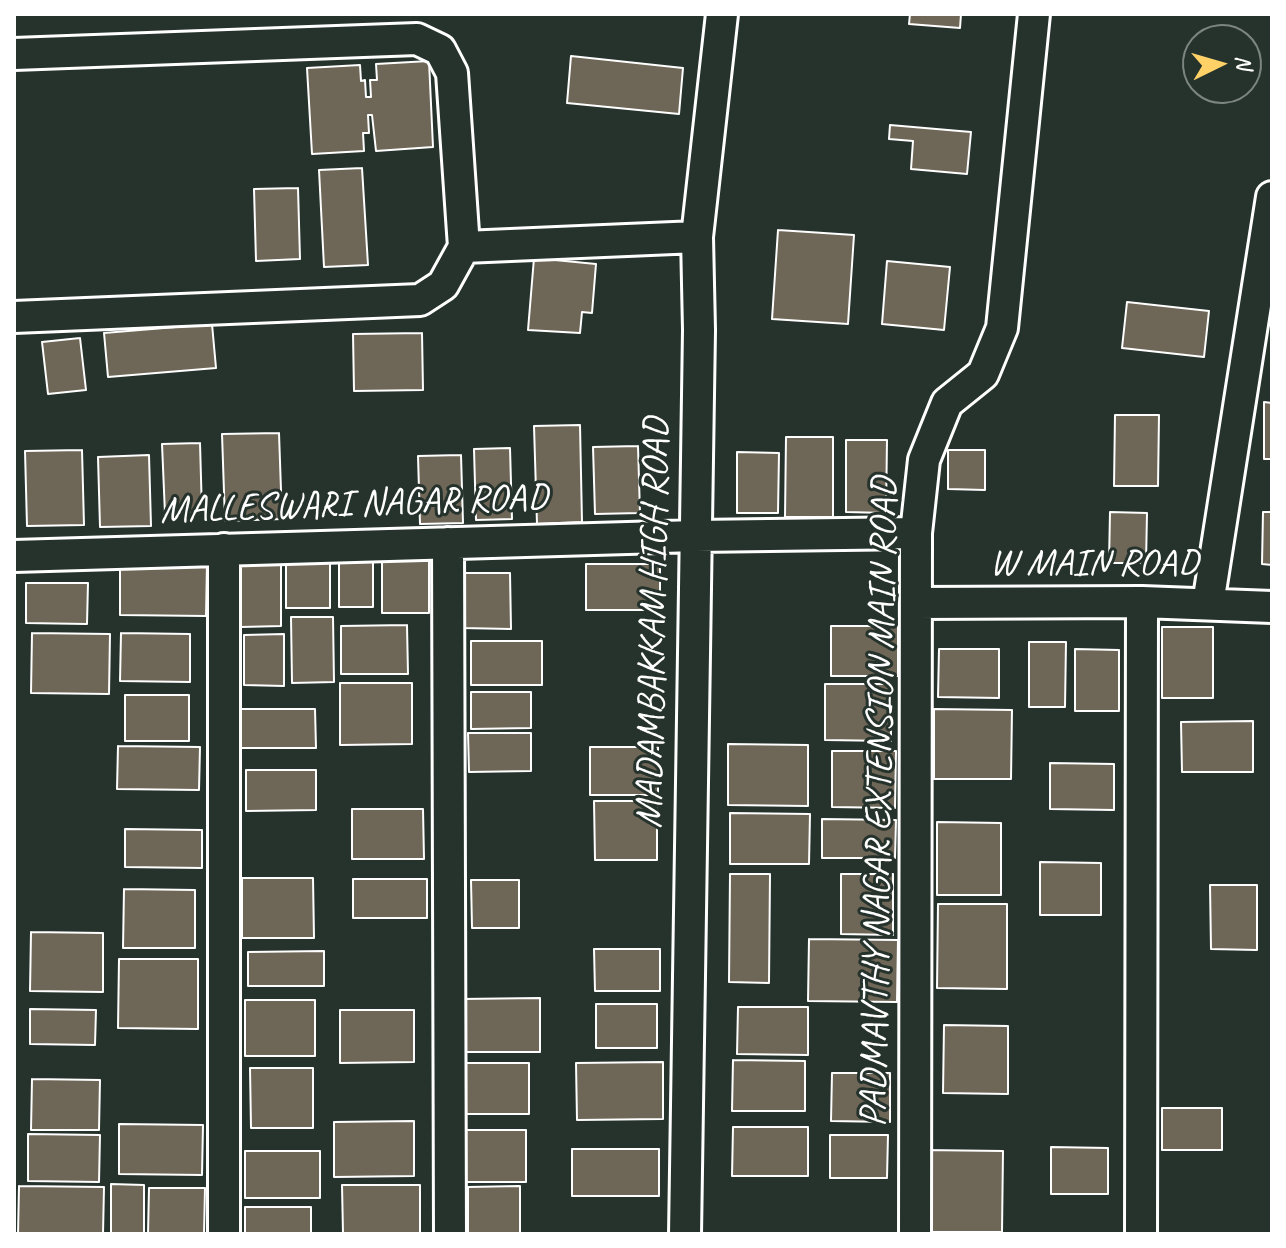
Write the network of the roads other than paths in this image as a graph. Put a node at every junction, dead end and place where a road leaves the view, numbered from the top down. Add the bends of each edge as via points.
1 (722, 14) edge
2 (1034, 14) edge
3 (14, 54) edge
4 (1271, 216) edge
5 (697, 237) junction
6 (464, 247) junction
7 (14, 317) edge
8 (916, 533) junction
9 (696, 536) junction
10 (448, 543) junction
11 (224, 549) junction
12 (14, 556) edge
13 (1142, 602) junction
14 (916, 603) junction
15 (1208, 604) junction
16 (1272, 607) edge
17 (224, 1234) edge
18 (450, 1234) edge
19 (685, 1234) edge
20 (915, 1234) edge
21 (1141, 1234) edge

1 - 5 street, MADAMBAKKAM HIGH ROAD
2 - 8 street, PADMAVTHY NAGAR EXTENSION MAIN ROAD via 1002,328 983,374 947,403 924,460
3 - 6 street via 417,39 440,50 452,73
4 - 15 street
5 - 6 street
5 - 9 street, MADAMBAKKAM HIGH ROAD
6 - 7 street via 443,285 420,300
8 - 9 street, MALLESWARI NAGAR ROAD
8 - 14 street, PADMAVTHY NAGAR EXTENSION MAIN ROAD
9 - 10 street, MALLESWARI NAGAR ROAD
9 - 19 street, MADAMBAKKAM HIGH ROAD
10 - 11 street, MALLESWARI NAGAR ROAD
10 - 18 street
11 - 12 street, MALLESWARI NAGAR ROAD
11 - 17 street
13 - 14 street, W MAIN ROAD
13 - 15 street, W MAIN ROAD
13 - 21 street
14 - 20 street, PADMAVTHY NAGAR EXTENSION MAIN ROAD
15 - 16 street, W MAIN ROAD

